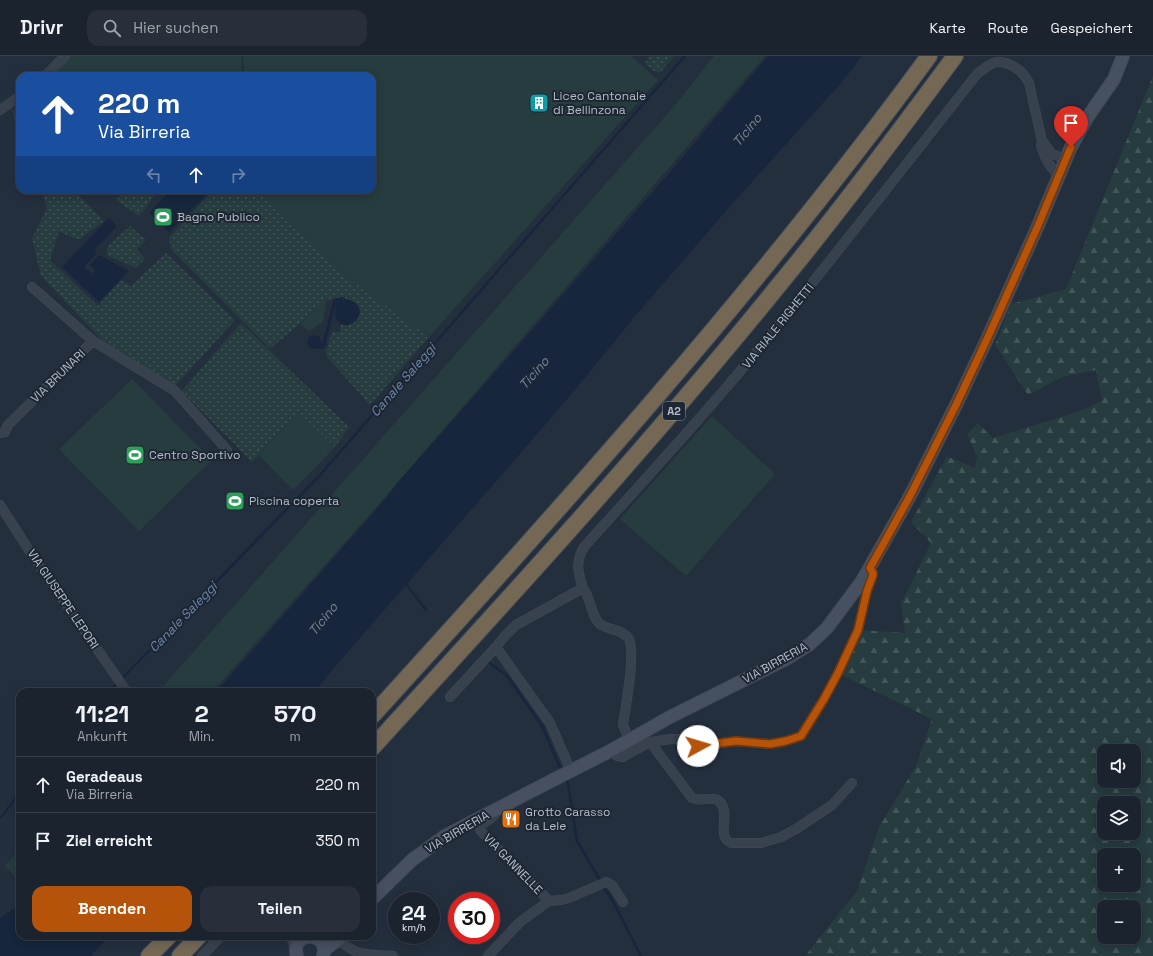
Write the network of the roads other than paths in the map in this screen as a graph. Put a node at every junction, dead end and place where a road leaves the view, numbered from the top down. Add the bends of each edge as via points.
1 (65, 56) edge
2 (929, 56) edge
3 (955, 56) edge
4 (1123, 56) edge
5 (49, 72) edge
6 (16, 99) edge
7 (0, 110) edge
8 (1042, 141) junction
9 (1065, 159) junction
10 (1058, 175) junction
11 (32, 287) dead end
12 (93, 341) junction
13 (0, 433) edge
14 (227, 450) dead end
15 (0, 505) edge
16 (870, 568) junction
17 (583, 588) junction
18 (496, 647) junction
19 (124, 688) edge
20 (450, 697) dead end
21 (376, 712) edge
22 (630, 740) junction
23 (650, 742) junction
24 (376, 744) edge
25 (610, 752) junction
26 (569, 772) junction
27 (852, 784) dead end
28 (494, 810) junction
29 (376, 896) edge
30 (549, 901) junction
31 (623, 902) dead end
32 (165, 940) edge
33 (195, 940) edge
34 (217, 940) edge
35 (292, 940) edge
36 (301, 940) edge
37 (319, 940) edge
38 (335, 940) edge
39 (341, 940) edge
40 (297, 952) edge
41 (324, 953) edge
42 (150, 956) edge
43 (180, 956) edge
44 (202, 956) edge
45 (393, 956) edge
46 (488, 956) edge

1 - 5 street
2 - 21 highway, A2 via 806,218 685,364
3 - 24 highway, A2 via 783,281 621,471
4 - 9 street, VIA BIRRERIA via 1114,79 1087,118
6 - 7 street
8 - 9 street via 1051,152
8 - 10 street, VIA RIALE RIGHETTI via 1041,146 1047,163
8 - 17 street, VIA RIALE RIGHETTI via 1029,83 1022,73 1000,62 988,66 977,74 742,370 584,547 578,563
9 - 10 street, VIA BIRRERIA
10 - 16 street, VIA BIRRERIA via 1037,228 956,405
11 - 12 street, VIA BRUNARI
12 - 13 street, VIA BRUNARI via 8,425 5,432
12 - 14 street via 175,391
15 - 19 street, VIA GIUSEPPE LEPORI
16 - 22 street, VIA BIRRERIA via 856,591 827,628 802,650
16 - 23 street via 873,575 858,630 838,673 801,736 770,744 736,741 701,746 675,739
17 - 18 street via 516,625
17 - 22 street via 598,623 621,632 630,642 630,675 623,725
18 - 20 street
18 - 26 street via 550,723
22 - 25 street, VIA BIRRERIA
23 - 25 street via 623,757
23 - 27 street via 692,798 702,801 714,798 722,804 725,813 725,838 731,843 761,843 796,830 832,805
25 - 26 street, VIA BIRRERIA
26 - 28 street, VIA BIRRERIA
28 - 29 street, VIA BIRRERIA via 429,846
28 - 30 street, VIA GANNELLE via 494,816 480,826 480,830
30 - 31 street via 569,898 608,882
30 - 46 street via 520,922
32 - 42 highway
33 - 43 highway
34 - 44 street
35 - 40 street
36 - 40 street via 297,945
37 - 41 street
38 - 41 street
39 - 45 street via 361,954

